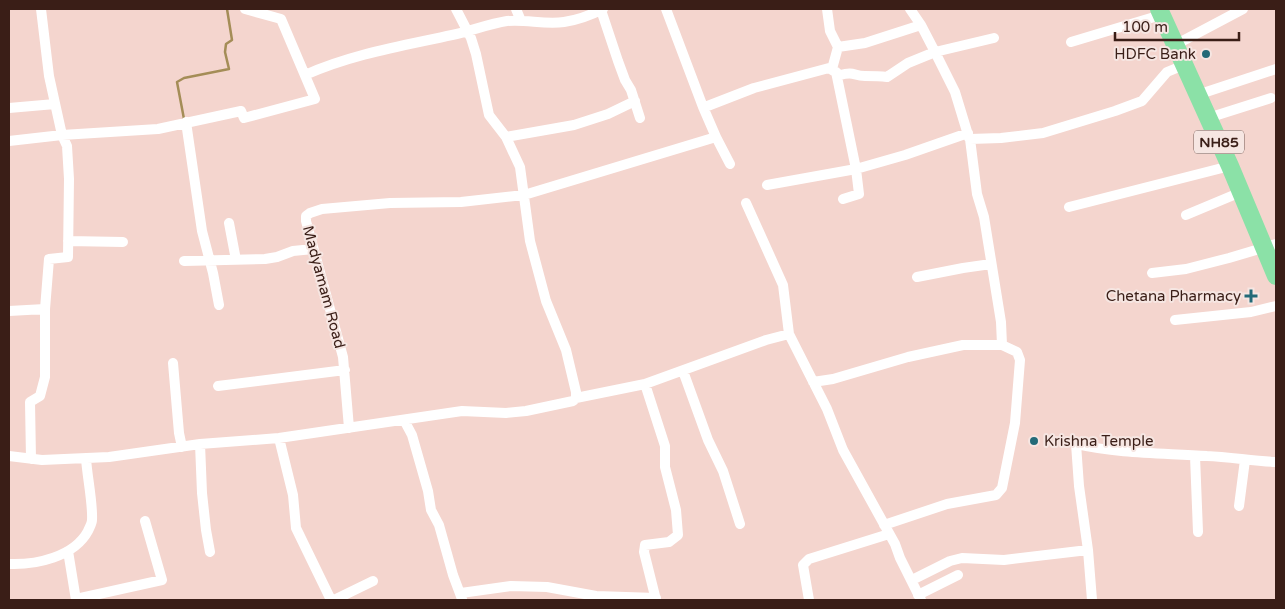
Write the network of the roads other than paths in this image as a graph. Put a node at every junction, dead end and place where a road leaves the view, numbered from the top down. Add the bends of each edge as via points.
1 (41, 9) edge
2 (245, 9) edge
3 (456, 9) edge
4 (516, 9) edge
5 (602, 9) edge
6 (666, 9) edge
7 (827, 9) edge
8 (910, 9) edge
9 (1243, 9) edge
10 (1160, 12) edge
11 (522, 21) junction
12 (921, 25) junction
13 (466, 32) junction
14 (994, 38) dead end
15 (1071, 42) dead end
16 (1175, 45) junction
17 (838, 47) junction
18 (935, 52) junction
19 (1184, 65) junction
20 (1276, 69) edge
21 (834, 70) junction
22 (305, 75) junction
23 (1197, 95) junction
24 (1271, 98) dead end
25 (635, 101) junction
26 (55, 104) junction
27 (703, 107) junction
28 (9, 108) edge
29 (640, 118) dead end
30 (1208, 118) junction
31 (186, 122) junction
32 (62, 135) junction
33 (969, 136) junction
34 (506, 137) junction
35 (716, 137) junction
36 (9, 140) edge
37 (730, 164) dead end
38 (1230, 166) junction
39 (856, 169) junction
40 (767, 185) dead end
41 (1241, 192) junction
42 (524, 195) junction
43 (843, 199) dead end
44 (746, 203) dead end
45 (1069, 207) dead end
46 (1186, 215) dead end
47 (229, 223) dead end
48 (68, 241) junction
49 (123, 242) dead end
50 (1270, 245) edge
51 (313, 249) junction
52 (210, 260) junction
53 (236, 260) junction
54 (184, 261) dead end
55 (991, 264) junction
56 (1152, 273) dead end
57 (1276, 276) edge
58 (917, 277) dead end
59 (219, 305) dead end
60 (1276, 306) edge
61 (45, 309) junction
62 (9, 311) edge
63 (1174, 320) dead end
64 (789, 334) junction
65 (1002, 346) junction
66 (173, 363) dead end
67 (345, 370) junction
68 (683, 371) junction
69 (813, 382) junction
70 (645, 384) junction
71 (218, 386) dead end
72 (576, 398) junction
73 (404, 420) junction
74 (349, 428) junction
75 (279, 438) junction
76 (200, 444) junction
77 (182, 447) junction
78 (9, 456) edge
79 (1195, 456) junction
80 (86, 458) junction
81 (32, 459) junction
82 (1245, 460) junction
83 (1276, 462) edge
84 (1239, 506) dead end
85 (145, 521) dead end
86 (740, 524) dead end
87 (887, 529) junction
88 (1198, 532) dead end
89 (1088, 550) junction
90 (68, 551) junction
91 (210, 552) dead end
92 (9, 564) edge
93 (958, 575) dead end
94 (912, 580) junction
95 (373, 581) dead end
96 (462, 597) edge
97 (920, 598) edge
98 (656, 599) edge
99 (76, 600) edge
100 (332, 600) edge
101 (809, 600) edge
102 (1092, 600) edge

1 - 26 street via 48,76
2 - 22 street via 281,19
3 - 13 street
4 - 11 street
5 - 11 street via 584,18 564,22
5 - 25 street via 622,74
6 - 27 street
7 - 17 street via 830,31
8 - 12 street
9 - 16 street
10 - 15 street
10 - 16 highway, NH85
11 - 13 street via 486,25
12 - 17 street via 865,43
12 - 18 street
13 - 22 street via 380,50
13 - 34 street via 478,62 487,108
14 - 18 street
16 - 19 highway, NH85
17 - 21 street
18 - 21 street via 908,63 887,77 851,72 840,75
18 - 33 street via 955,92
19 - 23 highway, NH85
19 - 33 street via 1167,72 1142,101 1115,111 1043,132 1001,138
20 - 23 street
21 - 27 street via 803,74
21 - 39 street
22 - 31 street via 315,99 244,118 241,110
23 - 30 highway, NH85
24 - 30 street
25 - 29 street
25 - 34 street via 574,126
26 - 28 street
26 - 32 street
27 - 35 street
30 - 38 highway, NH85
31 - 32 street via 135,131
31 - 52 street via 202,231
32 - 36 street
32 - 48 street via 67,146 69,179
33 - 39 street
33 - 55 street
34 - 42 street via 520,168
35 - 37 street
35 - 42 street
38 - 41 highway, NH85
38 - 45 street
39 - 40 street
39 - 43 street via 859,194
41 - 46 street
41 - 50 highway, NH85
42 - 51 street, Madyamam Road via 461,202 390,203 322,209 306,216
42 - 72 street via 530,241 546,301 566,350
44 - 64 street via 782,285
47 - 53 street
48 - 49 street
48 - 61 street via 68,256 49,259
50 - 56 street via 1186,269
50 - 57 highway, NH85
51 - 53 street via 276,257
51 - 67 street, Madyamam Road
52 - 53 street
52 - 54 street
52 - 59 street
55 - 58 street
55 - 65 street
60 - 63 street via 1251,312
61 - 62 street
61 - 81 street via 45,377 40,396 30,402
64 - 68 street
64 - 69 street
65 - 69 street via 963,345
65 - 87 street via 1017,352 1020,360 1015,423 1002,488 996,494 947,504
66 - 77 street
67 - 71 street
67 - 74 street, Madyamam Road
68 - 70 street
68 - 86 street via 723,471
69 - 87 street via 842,450
70 - 72 street
70 - 98 street via 665,446 665,468 676,510 678,535 668,542 645,545
72 - 73 street via 569,403 526,411 462,411
73 - 74 street
73 - 96 street via 412,435 431,510 439,525
74 - 75 street
75 - 76 street
75 - 100 street via 293,495 296,528
76 - 77 street
76 - 91 street via 202,493
77 - 80 street
78 - 81 street
79 - 82 street
79 - 88 street
79 - 89 street via 1146,454 1076,444
80 - 81 street
80 - 90 street via 92,522 84,538
82 - 83 street
82 - 84 street
85 - 99 street via 162,580
87 - 94 street
87 - 101 street via 873,539 810,559 803,565
89 - 94 street via 1004,560 962,558
89 - 102 street
90 - 92 street via 43,561
90 - 99 street
93 - 97 street
94 - 97 street
95 - 100 street
96 - 98 street via 511,586

